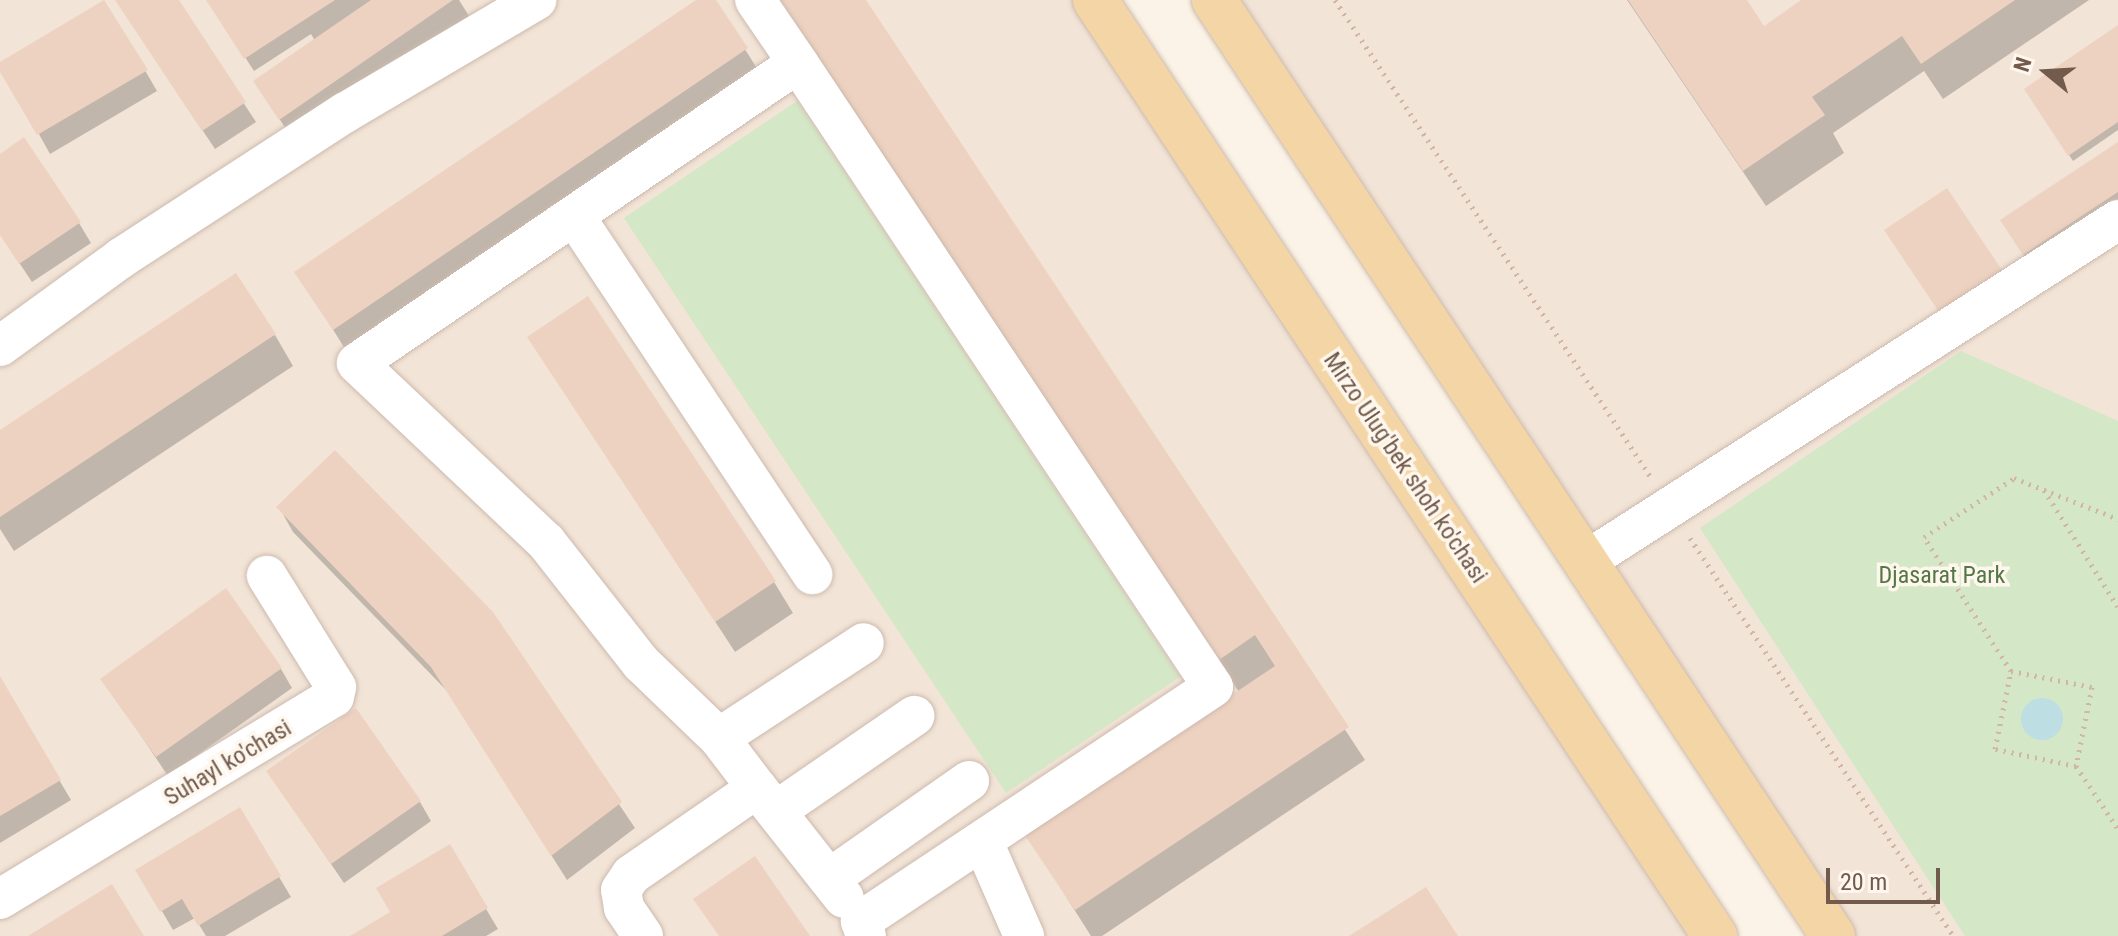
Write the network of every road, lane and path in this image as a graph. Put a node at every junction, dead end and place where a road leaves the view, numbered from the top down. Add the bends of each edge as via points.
1 (755, 0) edge
2 (1095, 0) edge
3 (1214, 0) edge
4 (1335, 0) edge
5 (523, 2) edge
6 (798, 63) junction
7 (575, 217) junction
8 (2118, 220) edge
9 (0, 346) edge
10 (2043, 489) junction
11 (1670, 507) junction
12 (2118, 519) edge
13 (1586, 561) junction
14 (812, 574) dead end
15 (267, 576) dead end
16 (2118, 607) edge
17 (864, 643) dead end
18 (2011, 671) junction
19 (914, 716) dead end
20 (719, 738) junction
21 (2076, 766) junction
22 (969, 781) dead end
23 (766, 800) junction
24 (2118, 829) edge
25 (983, 842) junction
26 (829, 879) junction
27 (0, 899) edge
28 (863, 928) edge
29 (643, 936) edge
30 (1024, 936) edge
31 (1715, 936) edge
32 (1833, 936) edge
33 (1953, 936) edge

1 - 6 street
2 - 31 main road, Mirzo Ulug'bek shoh ko'chasi
3 - 13 main road
4 - 11 path
5 - 9 street via 121,258
6 - 7 street
6 - 25 street via 1213,687
7 - 14 street
7 - 20 street via 357,363 546,542 641,663
8 - 11 street
10 - 12 path
10 - 16 path
10 - 18 path via 2014,478 1924,537
11 - 13 street
11 - 33 path
13 - 32 main road
15 - 27 street, Suhayl ko'chasi via 336,687 334,697
17 - 20 street
18 - 21 path via 1995,749
18 - 21 path via 2092,687
19 - 23 street
20 - 23 street
21 - 24 path
22 - 26 street
23 - 26 street
23 - 29 street via 631,875 621,890 624,908
25 - 28 street
25 - 30 street
26 - 28 street

